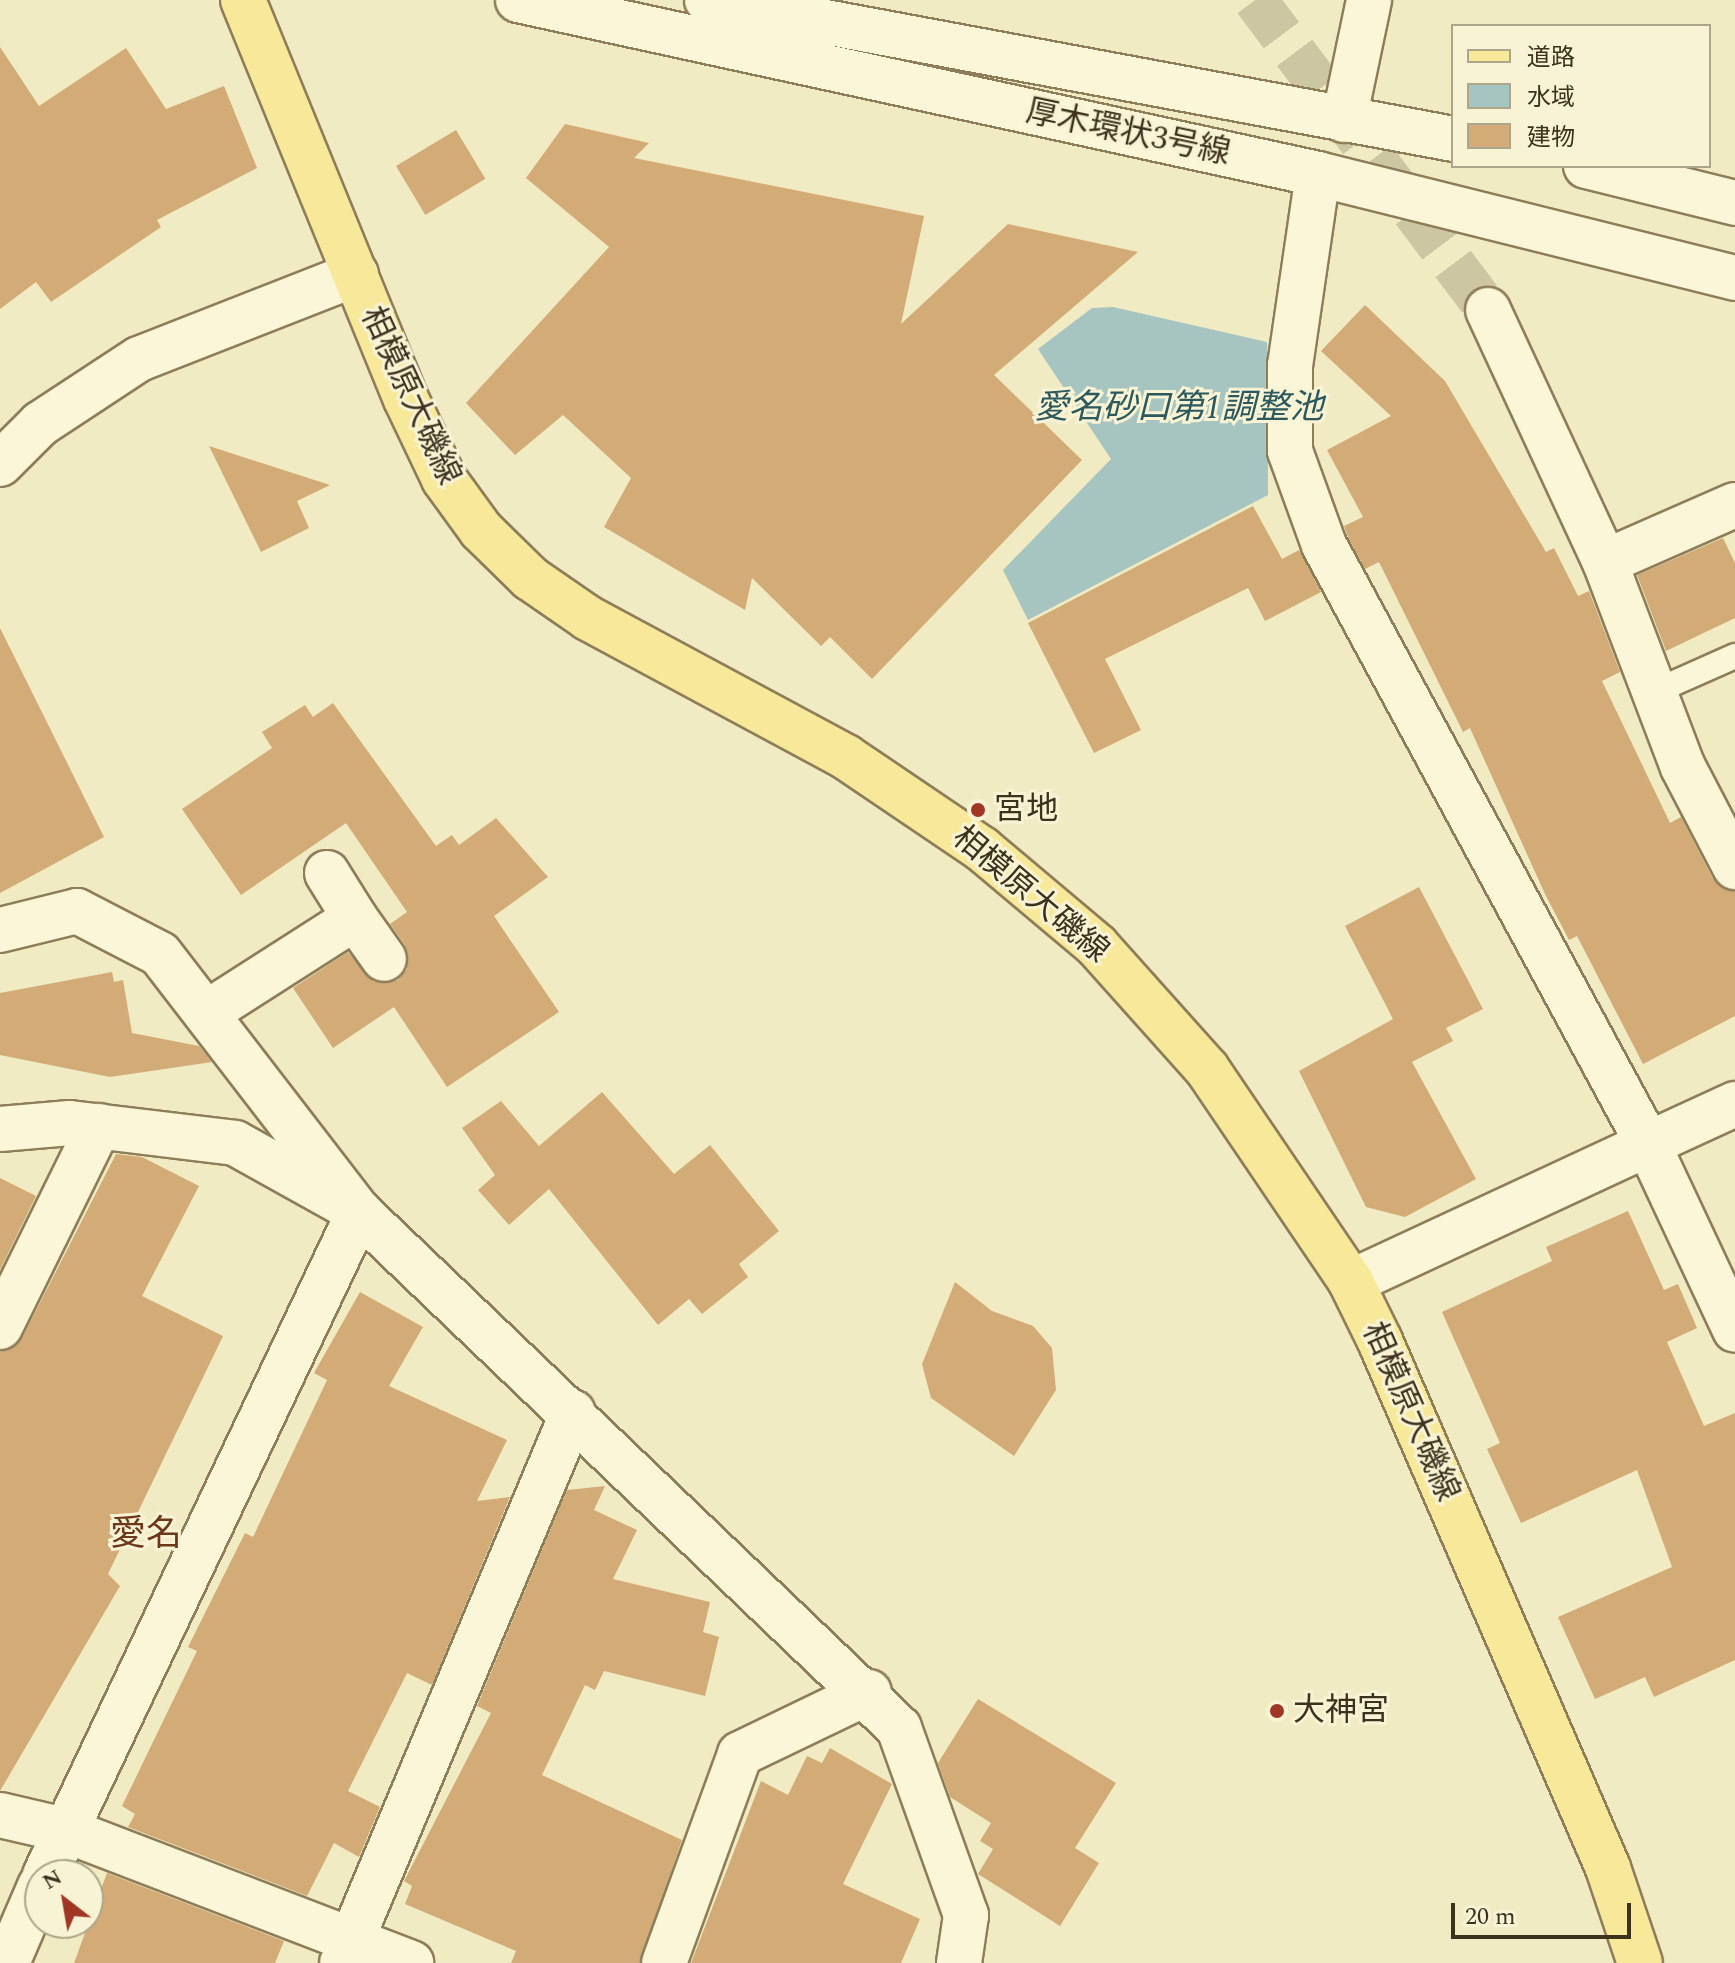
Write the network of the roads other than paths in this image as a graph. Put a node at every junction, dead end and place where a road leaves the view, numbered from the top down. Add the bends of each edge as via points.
1 (243, 0) edge
2 (518, 0) edge
3 (707, 0) edge
4 (1369, 0) edge
5 (1344, 120) junction
6 (1451, 139) edge
7 (1594, 168) edge
8 (1318, 174) junction
9 (1735, 203) edge
10 (356, 274) junction
11 (1735, 278) edge
12 (1488, 310) tunnel mouth
13 (0, 464) edge
14 (1735, 505) edge
15 (1605, 562) junction
16 (1735, 656) edge
17 (1654, 692) junction
18 (1735, 867) edge
19 (327, 873) dead end
20 (355, 918) junction
21 (0, 930) edge
22 (384, 959) dead end
23 (208, 1012) junction
24 (1735, 1104) edge
25 (99, 1126) junction
26 (0, 1129) edge
27 (1648, 1144) junction
28 (359, 1212) junction
29 (1351, 1282) junction
30 (0, 1327) edge
31 (1735, 1330) edge
32 (573, 1412) junction
33 (869, 1692) junction
34 (0, 1815) edge
35 (65, 1830) junction
36 (52, 1859) edge
37 (24, 1923) edge
38 (347, 1952) edge
39 (7, 1963) edge
40 (411, 1963) edge
41 (664, 1963) edge
42 (959, 1963) edge
43 (1640, 1963) edge

1 - 10 main road, 相模原大磯線
2 - 8 street, 厚木環状3号線
3 - 5 street, 厚木環状3号線
4 - 5 street
5 - 6 street, 厚木環状3号線
7 - 9 street
8 - 11 street, 厚木環状3号線
8 - 27 street via 1290,365 1290,451 1324,545
10 - 13 street via 139,359 40,424
10 - 29 main road, 相模原大磯線 via 444,479 481,530 530,578 588,618 846,757 982,849 1097,946 1207,1069
12 - 15 street
14 - 15 street
15 - 17 street
16 - 17 lane
17 - 18 street
19 - 20 street
20 - 22 street
20 - 23 street
21 - 23 street via 77,911 160,954
23 - 28 street
24 - 27 street
25 - 26 street
25 - 28 street via 235,1143
25 - 30 street
27 - 29 street
27 - 31 street
28 - 32 street
28 - 35 street
29 - 43 main road, 相模原大磯線 via 1608,1868
32 - 33 street
32 - 38 street
33 - 41 street via 740,1754
33 - 42 street via 899,1728 966,1915
34 - 35 street
35 - 36 street
35 - 38 street
37 - 39 street
38 - 40 street

